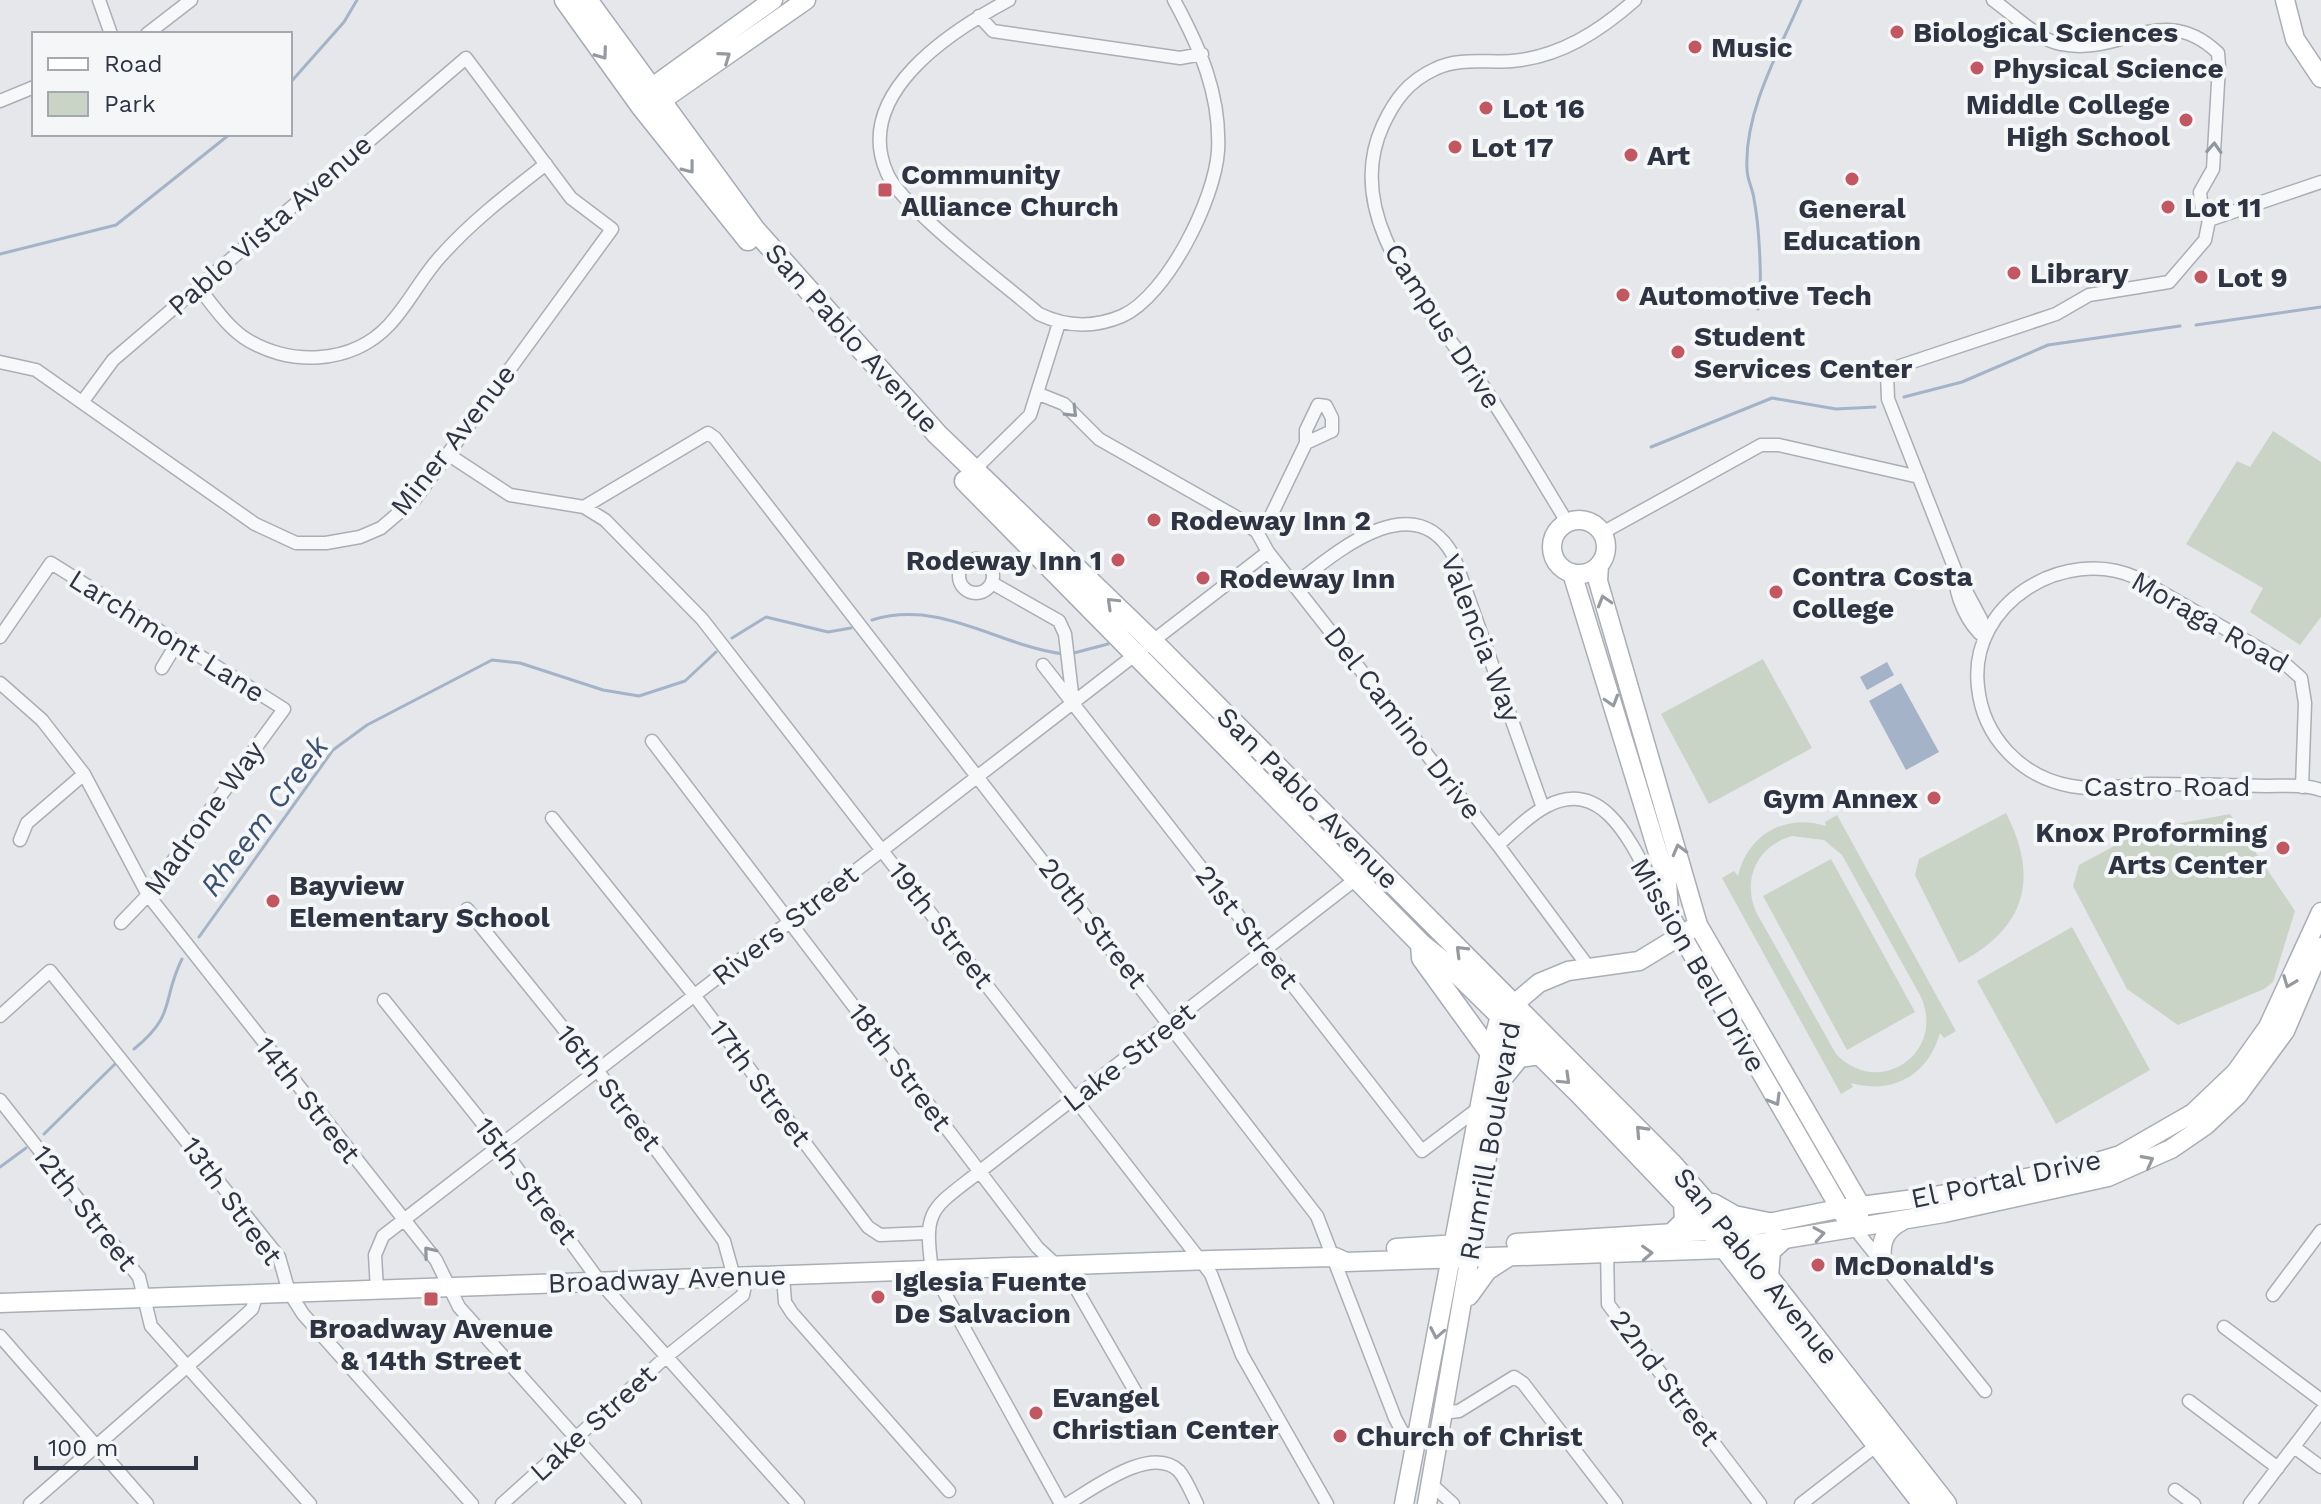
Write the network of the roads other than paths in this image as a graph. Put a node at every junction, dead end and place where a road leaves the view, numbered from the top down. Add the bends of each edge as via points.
1 (99, 0) edge
2 (191, 0) edge
3 (565, 0) edge
4 (587, 0) edge
5 (773, 0) edge
6 (806, 0) edge
7 (1009, 0) edge
8 (1174, 0) edge
9 (1635, 0) edge
10 (1993, 0) edge
11 (2285, 0) edge
12 (979, 16) junction
13 (110, 32) edge
14 (150, 32) edge
15 (1202, 54) junction
16 (2321, 78) edge
17 (32, 88) edge
18 (651, 99) junction
19 (0, 101) edge
20 (546, 164) junction
21 (2321, 182) edge
22 (2209, 220) junction
23 (198, 287) junction
24 (1059, 323) junction
25 (0, 362) edge
26 (1039, 394) junction
27 (83, 401) junction
28 (1306, 443) dead end
29 (449, 455) junction
30 (973, 471) junction
31 (1919, 477) junction
32 (584, 507) junction
33 (1567, 522) junction
34 (1257, 532) junction
35 (1602, 533) junction
36 (1268, 552) junction
37 (1599, 565) junction
38 (1572, 573) junction
39 (992, 583) dead end
40 (1294, 585) junction
41 (0, 637) edge
42 (1985, 638) junction
43 (1152, 641) junction
44 (177, 643) junction
45 (1134, 655) junction
46 (1043, 665) dead end
47 (162, 668) dead end
48 (0, 683) edge
49 (1977, 683) joint
50 (1073, 702) junction
51 (284, 709) joint
52 (652, 741) dead end
53 (84, 774) junction
54 (977, 777) junction
55 (2302, 787) junction
56 (2320, 788) edge
57 (1543, 808) junction
58 (552, 818) dead end
59 (20, 840) dead end
60 (1498, 845) junction
61 (883, 850) junction
62 (1365, 871) junction
63 (148, 895) junction
64 (467, 909) dead end
65 (2321, 912) edge
66 (1669, 914) junction
67 (790, 921) junction
68 (121, 923) dead end
69 (1698, 925) junction
70 (1680, 935) junction
71 (1421, 944) junction
72 (2321, 947) edge
73 (1266, 951) junction
74 (1590, 969) junction
75 (694, 995) junction
76 (384, 1000) dead end
77 (1508, 1014) junction
78 (0, 1016) edge
79 (1172, 1024) junction
80 (1490, 1052) junction
81 (1540, 1054) junction
82 (597, 1070) junction
83 (1502, 1078) junction
84 (1075, 1099) junction
85 (0, 1100) edge
86 (1480, 1107) junction
87 (500, 1145) junction
88 (979, 1172) junction
89 (1691, 1198) junction
90 (1462, 1203) junction
91 (1861, 1206) junction
92 (1838, 1209) junction
93 (403, 1220) junction
94 (1904, 1220) junction
95 (1855, 1229) junction
96 (2321, 1231) edge
97 (1778, 1232) junction
98 (926, 1233) junction
99 (1671, 1235) junction
100 (1727, 1240) junction
101 (1429, 1245) junction
102 (1607, 1247) junction
103 (1463, 1250) junction
104 (1513, 1255) junction
105 (1335, 1257) junction
106 (1199, 1260) junction
107 (1053, 1265) junction
108 (1883, 1265) junction
109 (932, 1270) junction
110 (740, 1276) junction
111 (783, 1276) junction
112 (1768, 1277) junction
113 (600, 1282) junction
114 (449, 1287) junction
115 (377, 1290) junction
116 (289, 1292) junction
117 (257, 1294) junction
118 (2273, 1295) dead end
119 (146, 1297) junction
120 (0, 1303) edge
121 (1462, 1307) junction
122 (2224, 1327) dead end
123 (0, 1336) edge
124 (666, 1357) junction
125 (186, 1365) junction
126 (1828, 1382) junction
127 (1985, 1391) dead end
128 (1139, 1398) dead end
129 (2321, 1400) edge
130 (2189, 1401) dead end
131 (2321, 1411) edge
132 (1443, 1413) junction
133 (1879, 1417) junction
134 (1417, 1431) junction
135 (576, 1437) junction
136 (96, 1445) junction
137 (1877, 1445) junction
138 (2294, 1447) junction
139 (1413, 1452) junction
140 (2321, 1467) edge
141 (2278, 1468) junction
142 (1920, 1470) junction
143 (1431, 1484) junction
144 (2175, 1490) dead end
145 (949, 1491) dead end
146 (2252, 1501) edge
147 (30, 1504) edge
148 (147, 1504) edge
149 (310, 1504) edge
150 (472, 1504) edge
151 (502, 1504) edge
152 (635, 1504) edge
153 (798, 1504) edge
154 (1064, 1504) edge
155 (1197, 1504) edge
156 (1327, 1504) edge
157 (1404, 1504) edge
158 (1427, 1504) edge
159 (1453, 1504) edge
160 (1616, 1504) edge
161 (1760, 1504) edge
162 (1801, 1504) edge
163 (1923, 1504) edge
164 (1946, 1504) edge
165 (2194, 1504) edge
166 (2270, 1504) edge

1 - 13 street
2 - 14 street
3 -> 18 main road, San Pablo Avenue
4 - 18 main road, San Pablo Avenue
5 - 18 street
18 -> 6 street
7 - 12 street
8 - 15 street
9 - 33 street, Campus Drive via 1591,35 1555,52 1515,61 1448,63 1431,71 1401,92 1372,153 1376,210 1402,273 1483,387
22 -> 10 street via 2200,192 2213,169 2219,66 2218,53 2206,39 2175,27 2145,27 2102,43 2060,45
11 - 16 street via 2295,39
12 - 15 street via 993,31 1180,58
12 - 24 street via 941,44 896,89 882,124 885,168 909,203 1039,314
15 - 24 street via 1216,113 1218,152 1193,232 1147,297 1125,315 1094,325
17 - 19 street
18 - 30 main road, San Pablo Avenue via 782,264
18 -> 45 main road, San Pablo Avenue via 774,272 962,478
20 - 23 street via 480,216 438,258 389,325 356,350 289,356 258,346 240,335
20 - 23 street, Pablo Vista Avenue via 466,58
20 - 29 street, Miner Avenue via 571,198 612,229
21 - 22 street
22 - 31 street via 2205,240 2169,282 2089,295 2056,314 1891,370 1885,390
23 - 27 street, Pablo Vista Avenue via 113,360
24 - 26 street
25 - 27 street, Miner Avenue via 36,370
26 - 30 street via 1030,415
26 -> 34 street, Del Camino Drive via 1064,404 1099,439
27 - 29 street, Miner Avenue via 255,524 296,543 346,540 381,528 407,507
28 - 34 street via 1267,524
29 - 32 street, 19th Street via 510,495
43 -> 30 main road, San Pablo Avenue
31 - 35 street via 1761,445
31 - 42 street
32 - 54 street, 20th Street via 708,433
32 - 61 street, 19th Street via 605,520 702,619
33 - 35 street via 1589,522
33 - 38 street via 1555,534 1552,550 1558,565
34 - 36 street, Del Camino Drive
35 - 37 street via 1606,548
36 - 40 street, Del Camino Drive
36 - 43 street, Rivers Street
37 - 38 street
69 -> 37 street via 1598,581
38 -> 66 street via 1667,882
39 - 50 street via 1059,621
40 - 57 street, Valencia Way via 1341,548 1379,528 1414,526 1443,540 1454,557
40 - 60 street, Del Camino Drive
41 - 44 street, Larchmont Lane via 51,563
42 - 49 street, Moraga Road
42 - 55 street, Moraga Road via 2015,596 2055,573 2092,567 2123,571 2283,662 2301,678
43 - 45 street, Rivers Street
43 - 62 main road, San Pablo Avenue
44 - 47 street
44 - 51 street, Larchmont Lane
45 - 50 street, Rivers Street
45 - 62 main road, San Pablo Avenue
46 - 50 street, 21st Street
48 - 53 street, 14th Street via 42,720
49 - 55 street, Castro Road via 1981,709 2005,751 2049,780 2097,788
50 - 54 street, Rivers Street
50 - 73 street, 21st Street
51 - 63 street, Madrone Way
52 - 67 street, 18th Street
53 - 59 street via 27,823
53 - 63 street, 14th Street
54 - 61 street, Rivers Street
54 - 79 street, 20th Street
55 - 56 street, Castro Road
57 - 60 street, Mission Bell Drive
57 - 66 street, Mission Bell Drive via 1581,798 1605,808
58 - 75 street, 17th Street
60 - 74 street, Del Camino Drive
61 - 67 street, Rivers Street
61 - 84 street, 19th Street
62 - 71 main road, San Pablo Avenue
62 - 73 street, Lake Street
77 -> 62 main road, San Pablo Avenue
63 - 68 street, Madrone Way
63 - 93 street, 14th Street
64 - 82 street, 16th Street
65 -> 91 street, El Portal Drive via 2279,1005 2251,1052 2207,1102 2165,1132 2120,1155 2077,1168
66 - 70 street, Mission Bell Drive
67 - 75 street, Rivers Street
67 - 88 street, 18th Street
69 - 70 street
69 - 91 street, Mission Bell Drive
70 - 74 street via 1639,961
70 -> 92 street, Mission Bell Drive
71 - 77 main road, San Pablo Avenue
71 - 80 main road via 1422,958
94 -> 72 street, El Portal Drive via 2070,1187 2138,1166 2171,1149 2206,1125 2262,1067 2299,1003
73 - 79 street, Lake Street
73 - 86 street, 21st Street via 1422,1151
74 - 77 street via 1554,975
75 - 82 street, Rivers Street
75 - 98 street, 17th Street via 868,1227 880,1235
76 - 87 street, 15th Street
77 - 80 street, Rumrill Boulevard
77 - 81 main road, San Pablo Avenue
77 - 83 street, Rumrill Boulevard
89 -> 77 main road, San Pablo Avenue via 1610,1098
78 - 116 street, 13th Street via 50,971 279,1257
79 - 84 street, Lake Street
79 - 105 street, 20th Street via 1317,1216
80 - 86 street, Rumrill Boulevard
81 - 83 main road via 1519,1057
81 -> 89 main road, San Pablo Avenue
82 - 87 street, Rivers Street
82 - 110 street, 16th Street via 724,1241
83 - 103 street, Rumrill Boulevard
84 - 88 street, Lake Street
84 - 106 street, 19th Street
85 - 119 street, 12th Street via 139,1277
86 - 90 street, Rumrill Boulevard
87 - 93 street, Rivers Street
87 - 113 street, 15th Street
88 - 98 street, Lake Street via 938,1207
88 - 107 street, 18th Street
89 - 97 main road
89 - 99 main road via 1685,1221
89 - 100 main road, San Pablo Avenue
90 - 101 street via 1442,1236
90 - 103 street, Rumrill Boulevard
91 - 92 street, El Portal Drive
91 - 95 street
92 - 95 street, Mission Bell Drive
92 - 97 street, El Portal Drive
114 -> 93 street, 14th Street via 436,1260
93 - 115 street, Rivers Street via 383,1236 375,1255
94 - 95 street, El Portal Drive
94 - 108 street via 1888,1230 1882,1242
97 -> 95 street, El Portal Drive
95 - 108 street, Mission Bell Drive
96 - 118 street
97 - 100 street, El Portal Drive
97 - 112 main road
98 - 109 street
99 - 100 street, Broadway Avenue
99 - 102 street, Broadway Avenue
102 -> 100 street, Broadway Avenue
100 - 112 main road, San Pablo Avenue
100 - 126 main road, San Pablo Avenue
101 - 103 street, Broadway Avenue
101 - 105 street, Broadway Avenue via 1342,1251
102 - 103 street, Broadway Avenue
102 - 104 street, Broadway Avenue
102 - 161 street, 22nd Street via 1608,1304
103 - 104 street, Broadway Avenue
103 - 105 street, Broadway Avenue via 1346,1262
103 - 121 street, Rumrill Boulevard
103 -> 134 street, Rumrill Boulevard
104 - 121 street via 1487,1271
105 - 106 street, Broadway Avenue
105 - 139 street, 20th Street via 1395,1418
106 - 107 street, Broadway Avenue
106 - 156 street, 19th Street via 1211,1274 1242,1355
107 - 109 street, Broadway Avenue
107 - 128 street, 18th Street via 1070,1278
108 - 127 street, Mission Bell Drive
109 - 111 street, Broadway Avenue
109 - 154 street
110 - 111 street, Broadway Avenue
110 - 113 street, Broadway Avenue
110 - 124 street, Lake Street via 746,1291
111 - 145 street via 785,1302 792,1313
112 - 133 main road, San Pablo Avenue
113 - 114 street, Broadway Avenue
113 - 124 street, 15th Street
114 - 115 street, Broadway Avenue
114 - 135 street, 14th Street via 459,1307
115 - 116 street, Broadway Avenue
116 - 117 street, Broadway Avenue
116 - 150 street, 13th Street
117 - 119 street, Broadway Avenue
117 - 125 street via 252,1309
119 - 120 street, Broadway Avenue
119 - 125 street, 12th Street via 151,1326
121 - 132 street, Rumrill Boulevard
122 - 129 street
123 - 136 street
124 - 135 street, Lake Street
124 - 153 street, 15th Street
125 - 136 street
125 - 149 street, 12th Street
126 - 133 main road via 1839,1384 1865,1416
126 - 137 main road, San Pablo Avenue
130 - 141 street
131 - 138 street
132 - 143 street, Rumrill Boulevard
132 - 160 street via 1459,1411 1514,1377
133 - 142 main road, San Pablo Avenue
134 - 139 street, Rumrill Boulevard
134 - 143 street via 1424,1444 1420,1475
135 - 151 street, Lake Street
135 - 152 street, 14th Street
136 - 147 street
136 - 148 street
137 - 142 main road via 1900,1464
137 - 162 street
137 - 163 main road, San Pablo Avenue
138 - 140 street
138 - 141 street
139 - 157 street, Rumrill Boulevard
141 - 146 street
142 - 164 main road, San Pablo Avenue
143 - 158 street, Rumrill Boulevard
143 - 159 street
144 - 165 street
146 - 166 street
154 - 155 street via 1143,1462 1163,1462 1179,1471

